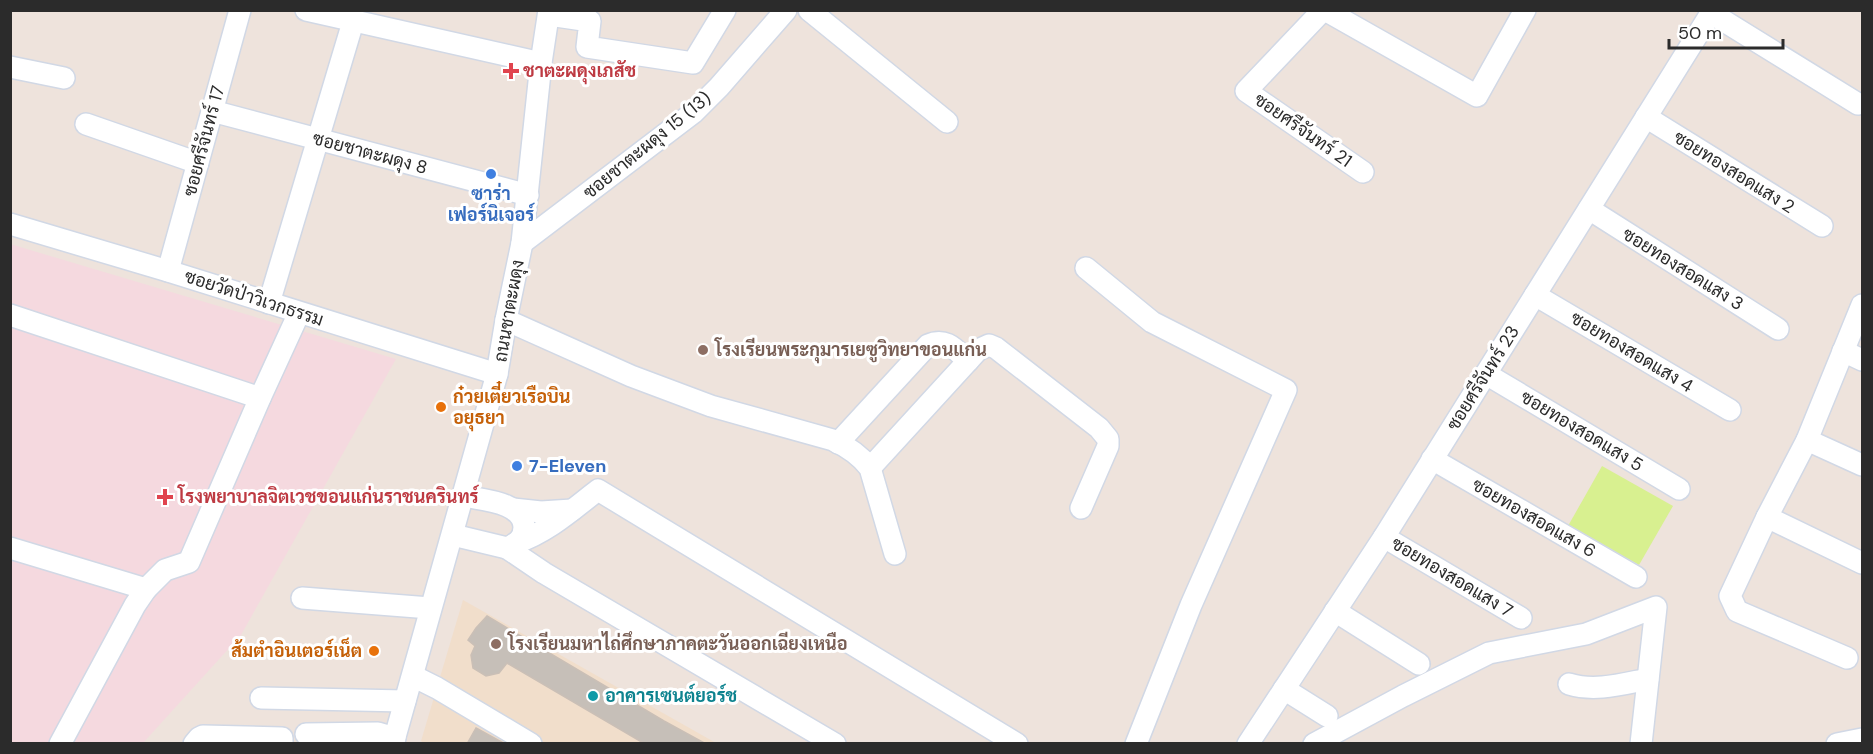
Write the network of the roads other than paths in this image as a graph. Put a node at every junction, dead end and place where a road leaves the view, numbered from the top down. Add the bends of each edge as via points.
1 (240, 10) edge
2 (306, 10) edge
3 (725, 10) edge
4 (786, 10) edge
5 (809, 10) edge
6 (1324, 10) edge
7 (1525, 10) edge
8 (1712, 12) edge
9 (549, 13) edge
10 (352, 22) junction
11 (541, 63) junction
12 (10, 67) edge
13 (64, 78) dead end
14 (1858, 104) dead end
15 (212, 111) junction
16 (1646, 117) junction
17 (947, 122) dead end
18 (86, 124) dead end
19 (318, 139) junction
20 (198, 163) junction
21 (1363, 172) dead end
22 (528, 195) junction
23 (1589, 209) junction
24 (10, 224) edge
25 (1822, 226) dead end
26 (522, 243) junction
27 (1086, 268) dead end
28 (168, 271) junction
29 (1535, 295) junction
30 (269, 303) junction
31 (1863, 304) edge
32 (299, 313) junction
33 (10, 315) edge
34 (506, 320) junction
35 (1778, 328) dead end
36 (1843, 351) junction
37 (1863, 360) edge
38 (968, 361) junction
39 (1486, 374) junction
40 (497, 375) junction
41 (260, 398) junction
42 (1730, 410) dead end
43 (1807, 440) junction
44 (838, 442) junction
45 (1432, 459) junction
46 (1863, 465) edge
47 (870, 468) junction
48 (1679, 489) dead end
49 (465, 496) junction
50 (1081, 508) dead end
51 (513, 509) junction
52 (572, 510) junction
53 (1767, 517) junction
54 (453, 535) junction
55 (1383, 537) junction
56 (512, 546) junction
57 (10, 548) edge
58 (895, 554) dead end
59 (1863, 563) edge
60 (1636, 577) dead end
61 (146, 589) junction
62 (302, 598) dead end
63 (430, 608) junction
64 (1335, 611) junction
65 (1521, 618) dead end
66 (1847, 658) dead end
67 (1419, 664) dead end
68 (413, 676) junction
69 (1648, 679) junction
70 (1569, 684) dead end
71 (1284, 689) junction
72 (261, 698) dead end
73 (405, 701) junction
74 (1327, 716) dead end
75 (306, 734) dead end
76 (1863, 739) edge
77 (394, 741) edge
78 (60, 744) edge
79 (194, 744) edge
80 (282, 744) edge
81 (531, 744) edge
82 (835, 744) edge
83 (1017, 744) edge
84 (1136, 744) edge
85 (1248, 744) edge
86 (1314, 744) edge
87 (1641, 744) edge
88 (1837, 744) edge

1 - 15 street, ซอยศรีจันทร์ 17
2 - 10 street
3 - 9 street via 693,63 587,47 590,21
4 - 26 street, ซอยชาตะผดุง 15 (13) via 693,113
5 - 17 street
6 - 7 street via 1477,96
6 - 21 street, ซอยศรีจันทร์ 21 via 1246,91
8 - 14 street
8 - 16 street, ซอยศรีจันทร์ 23
9 - 11 street, ถนนชาตะผดุง
10 - 11 street
10 - 19 street
11 - 22 street, ถนนชาตะผดุง
12 - 13 street
15 - 19 street, ซอยชาตะผดุง 8
15 - 20 street, ซอยศรีจันทร์ 17
16 - 23 street, ซอยศรีจันทร์ 23
16 - 25 street, ซอยทองสอดแสง 2
18 - 20 street
19 - 22 street, ซอยชาตะผดุง 8
19 - 30 street
20 - 28 street, ซอยศรีจันทร์ 17
22 - 26 street, ถนนชาตะผดุง
23 - 29 street, ซอยศรีจันทร์ 23
23 - 35 street, ซอยทองสอดแสง 3
24 - 28 street, ซอยวัดป่าวิเวกธรรม
26 - 34 street, ถนนชาตะผดุง
27 - 84 street via 1152,322 1286,390 1191,605
28 - 30 street, ซอยวัดป่าวิเวกธรรม
29 - 39 street, ซอยศรีจันทร์ 23
29 - 42 street, ซอยทองสอดแสง 4
30 - 32 street, ซอยวัดป่าวิเวกธรรม
31 - 36 street
32 - 40 street, ซอยวัดป่าวิเวกธรรม
32 - 41 street
33 - 41 street
34 - 40 street, ถนนชาตะผดุง
34 - 44 street via 631,376 711,406
36 - 37 street
36 - 43 street
38 - 44 street via 943,341 928,345
38 - 47 street
38 - 50 street via 983,346 996,348 1104,433 1108,446
39 - 45 street, ซอยศรีจันทร์ 23
39 - 48 street, ซอยทองสอดแสง 5
40 - 49 street, ถนนชาตะผดุง
41 - 61 street via 189,562 165,570
43 - 46 street
43 - 53 street
44 - 47 street
45 - 55 street, ซอยศรีจันทร์ 23
45 - 60 street, ซอยทองสอดแสง 6
47 - 58 street
49 - 51 street
49 - 54 street, ถนนชาตะผดุง
51 - 52 street
51 - 56 street via 523,524 523,534
52 - 56 street via 535,537
52 - 83 street via 598,490
53 - 59 street
53 - 66 street via 1730,596 1737,611
54 - 56 street
54 - 63 street, ถนนชาตะผดุง
55 - 64 street, ซอยศรีจันทร์ 23
55 - 65 street, ซอยทองสอดแสง 7
56 - 82 street via 544,573
57 - 61 street
61 - 78 street
62 - 63 street
63 - 68 street, ถนนชาตะผดุง
64 - 67 street
64 - 71 street, ซอยศรีจันทร์ 23
68 - 73 street, ถนนชาตะผดุง
68 - 81 street
69 - 70 street via 1603,687
69 - 86 street via 1656,607 1586,634 1489,653
69 - 87 street
71 - 74 street
71 - 85 street, ซอยศรีจันทร์ 23
72 - 73 street
73 - 77 street, ถนนชาตะผดุง
75 - 77 street via 378,733
76 - 88 street
79 - 80 street via 203,736 282,738

